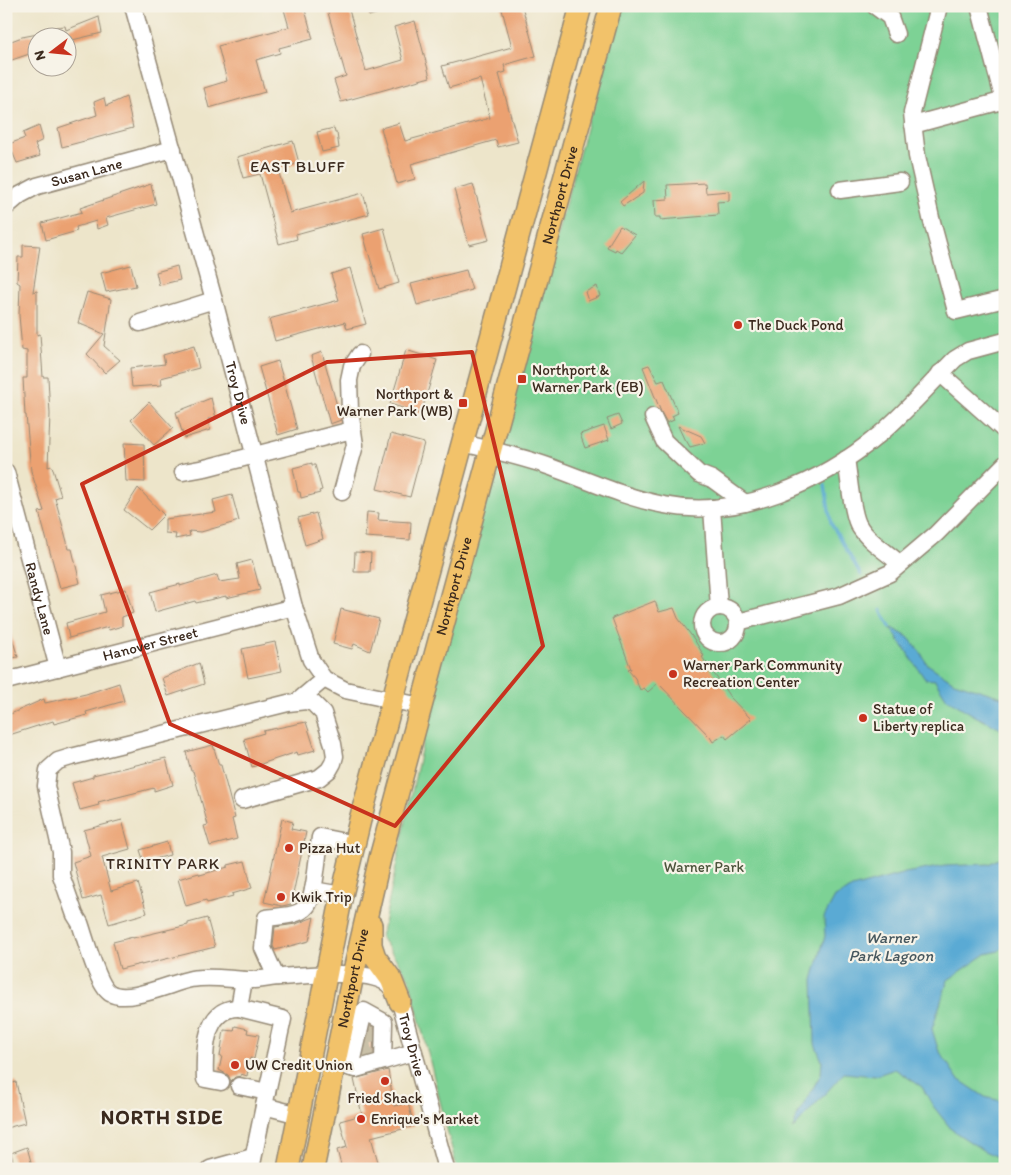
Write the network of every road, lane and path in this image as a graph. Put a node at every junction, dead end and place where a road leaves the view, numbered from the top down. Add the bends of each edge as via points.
1 (133, 6) edge
2 (582, 6) edge
3 (611, 6) edge
4 (875, 6) edge
5 (939, 6) edge
6 (979, 6) edge
7 (896, 34) dead end
8 (1004, 101) edge
9 (913, 124) junction
10 (173, 149) junction
11 (900, 182) dead end
12 (840, 190) dead end
13 (6, 207) edge
14 (1005, 299) edge
15 (214, 300) junction
16 (140, 323) dead end
17 (1005, 341) edge
18 (360, 354) dead end
19 (940, 374) junction
20 (653, 417) dead end
21 (352, 430) junction
22 (1005, 431) edge
23 (462, 443) junction
24 (491, 450) junction
25 (255, 455) junction
26 (846, 458) junction
27 (1005, 464) edge
28 (183, 472) dead end
29 (7, 478) edge
30 (342, 492) dead end
31 (746, 503) junction
32 (712, 508) junction
33 (900, 564) junction
34 (294, 607) junction
35 (719, 607) junction
36 (738, 622) junction
37 (58, 668) junction
38 (324, 679) junction
39 (6, 681) edge
40 (298, 702) junction
41 (407, 704) junction
42 (242, 800) dead end
43 (354, 844) junction
44 (380, 858) junction
45 (313, 890) junction
46 (342, 895) junction
47 (327, 974) junction
48 (353, 975) junction
49 (276, 977) junction
50 (244, 980) junction
51 (400, 1002) junction
52 (239, 1008) junction
53 (406, 1025) junction
54 (363, 1044) junction
55 (414, 1052) junction
56 (221, 1082) dead end
57 (239, 1086) dead end
58 (265, 1099) junction
59 (299, 1115) junction
60 (293, 1142) junction
61 (252, 1163) edge
62 (210, 1169) edge
63 (288, 1169) edge
64 (295, 1169) edge
65 (313, 1169) edge
66 (446, 1169) edge

1 - 10 street, Troy Drive
2 - 23 main road, Northport Drive
3 - 24 main road, Northport Drive
4 - 7 street via 890,17
5 - 9 street via 912,113
6 - 8 street
8 - 9 street
9 - 14 street via 917,156 956,311
10 - 13 street, Susan Lane via 37,186
10 - 15 street, Troy Drive
11 - 12 street
15 - 16 street
15 - 25 street, Troy Drive
17 - 19 street via 968,351
18 - 21 street via 352,366 349,380
19 - 22 street
19 - 26 street via 880,434
20 - 31 street via 664,441 699,474 712,479
21 - 25 street
21 - 30 street via 355,445
23 - 24 street
23 - 41 main road, Northport Drive
24 - 32 street via 539,463 635,498 662,505
24 - 41 main road, Northport Drive
25 - 28 street
25 - 34 street, Troy Drive
26 - 31 street via 820,475
26 - 33 street via 858,523
27 - 33 street via 936,534
29 - 37 street, Randy Lane
31 - 32 street
32 - 35 street
33 - 36 street via 890,573 838,596
34 - 37 street, Hanover Street
34 - 38 street, Troy Drive via 311,660
35 - 36 street via 732,611
35 - 36 street via 704,616 702,628 709,639 720,643 732,639
37 - 39 street, Hanover Street
38 - 40 street
38 - 41 street via 345,690
40 - 42 street via 313,703 323,713 335,756 329,770 319,778
40 - 50 street, Troy Drive via 71,756 58,761 48,770 46,778 61,852 61,875 101,982 109,992 122,996 212,977
41 - 43 main road, Northport Drive
41 - 44 main road, Northport Drive via 388,778 392,812
43 - 45 street via 320,837
43 - 46 main road, Northport Drive
44 - 48 main road, Northport Drive
44 - 51 main road via 371,945 374,957 391,979
45 - 46 street
45 - 49 street via 308,906 295,914 266,918 263,948
46 - 47 main road, Northport Drive
47 - 48 street, Troy Drive
47 - 49 street, Troy Drive
47 - 59 main road, Northport Drive
48 - 51 street, Troy Drive via 386,982
48 - 54 main road, Northport Drive
49 - 50 street, Troy Drive
50 - 52 street
51 - 53 street, Troy Drive
52 - 56 street via 231,1008 212,1022 204,1054 205,1078
52 - 58 street via 283,1019
53 - 54 street
53 - 55 street, Troy Drive
54 - 55 street
54 - 65 main road, Northport Drive
55 - 66 street, Troy Drive
57 - 58 street
58 - 59 street
58 - 61 street
59 - 60 main road, Northport Drive
60 - 63 main road, Northport Drive
60 - 64 main road
61 - 62 street

